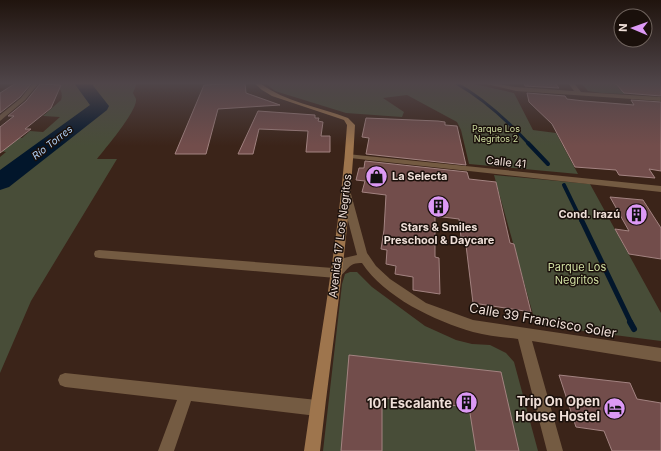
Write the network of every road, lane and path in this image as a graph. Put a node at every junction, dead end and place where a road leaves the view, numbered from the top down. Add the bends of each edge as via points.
1 (18, 104) edge
2 (301, 104) edge
3 (0, 119) edge
4 (350, 156) junction
5 (661, 189) edge
6 (345, 192) junction
7 (100, 254) dead end
8 (365, 259) junction
9 (336, 273) junction
10 (524, 335) junction
11 (661, 355) edge
12 (66, 380) dead end
13 (187, 394) junction
14 (317, 408) junction
15 (166, 451) edge
16 (312, 451) edge
17 (556, 451) edge

1 - 3 street
2 - 4 street, Avenida 17 Los Negritos via 346,119 351,125
4 - 5 street, Calle 41
4 - 6 street, Avenida 17 Los Negritos
6 - 8 street, Calle 39 Francisco Soler
6 - 9 street, Avenida 17 Los Negritos
7 - 9 street
8 - 9 street via 352,258 344,262
8 - 10 street, Calle 39 Francisco Soler via 386,282 422,307 473,326
9 - 14 street, Avenida 17 Los Negritos
10 - 11 street, Calle 39 Francisco Soler
10 - 17 street
12 - 13 street
13 - 14 street
13 - 15 street
14 - 16 street, Avenida 17 Los Negritos

